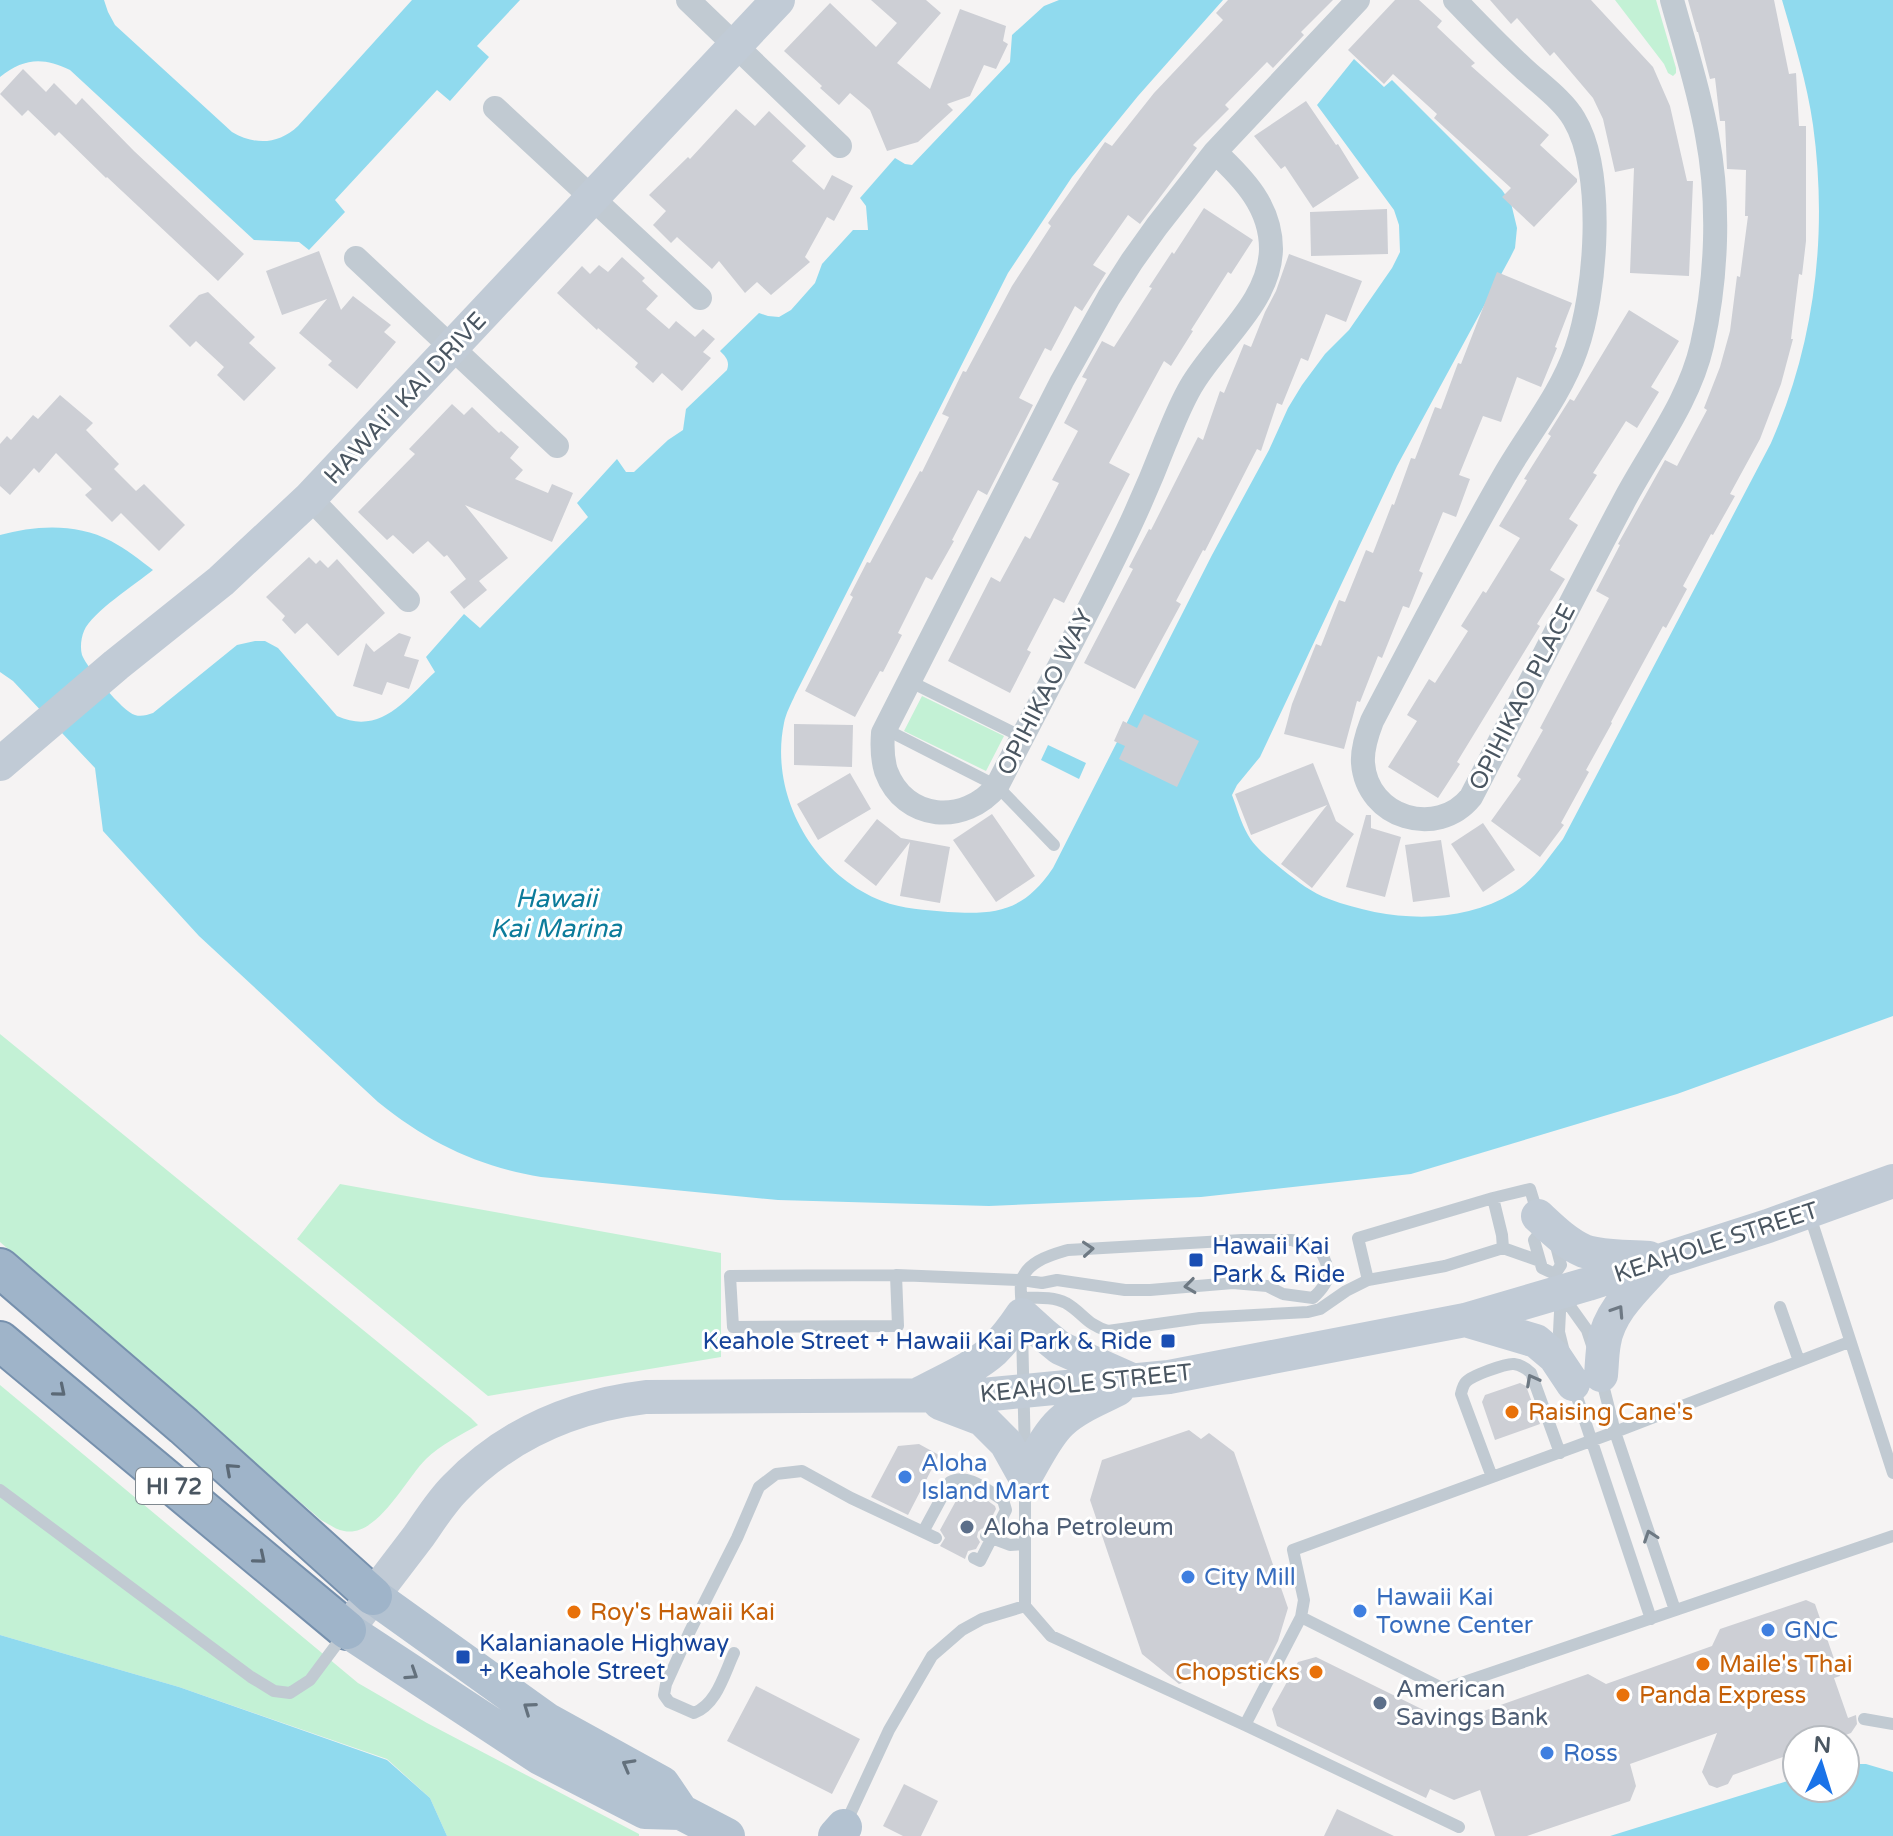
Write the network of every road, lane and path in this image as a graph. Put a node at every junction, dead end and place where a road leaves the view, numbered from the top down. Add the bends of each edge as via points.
1 (688, 0) edge
2 (778, 0) edge
3 (1358, 0) edge
4 (1455, 0) edge
5 (1672, 0) edge
6 (736, 46) junction
7 (495, 108) dead end
8 (840, 146) dead end
9 (1215, 152) junction
10 (593, 197) junction
11 (356, 258) dead end
12 (700, 298) dead end
13 (452, 348) junction
14 (557, 446) dead end
15 (310, 498) junction
16 (408, 600) dead end
17 (909, 681) junction
18 (885, 729) junction
19 (1022, 737) junction
20 (0, 764) edge
21 (997, 786) junction
22 (1054, 845) dead end
23 (1893, 1181) edge
24 (1493, 1198) junction
25 (1808, 1211) junction
26 (1540, 1223) junction
27 (1503, 1248) junction
28 (1662, 1259) junction
29 (1540, 1261) junction
30 (0, 1268) edge
31 (896, 1275) junction
32 (1021, 1280) junction
33 (1368, 1280) junction
34 (1558, 1283) junction
35 (1022, 1306) junction
36 (1780, 1307) dead end
37 (1465, 1320) junction
38 (0, 1341) edge
39 (1849, 1342) junction
40 (1799, 1361) junction
41 (1587, 1380) junction
42 (1134, 1381) junction
43 (1023, 1392) junction
44 (917, 1395) junction
45 (1615, 1432) junction
46 (1591, 1441) junction
47 (1560, 1453) junction
48 (1893, 1473) edge
49 (1025, 1477) junction
50 (1492, 1477) junction
51 (0, 1490) edge
52 (934, 1511) junction
53 (947, 1517) dead end
54 (923, 1532) junction
55 (1893, 1536) edge
56 (936, 1538) dead end
57 (989, 1538) junction
58 (1023, 1544) junction
59 (974, 1558) dead end
60 (373, 1596) junction
61 (1025, 1606) junction
62 (1675, 1610) junction
63 (1301, 1617) junction
64 (1651, 1619) junction
65 (347, 1630) junction
66 (734, 1653) dead end
67 (1864, 1719) dead end
68 (1893, 1724) edge
69 (1245, 1725) junction
70 (681, 1812) junction
71 (1459, 1827) dead end
72 (841, 1833) edge
73 (727, 1836) edge

1 - 6 street
2 - 6 main road, HAWAI’I KAI DRIVE
3 - 9 street, OPIHIKAO WAY
4 - 5 street, OPIHIKAO PLACE via 1573,117 1593,178 1594,230 1583,329 1566,374 1450,572 1366,735 1364,772 1379,800 1401,816 1427,820 1453,812 1471,797 1694,372 1711,287 1714,200 1707,135
6 - 8 street
6 - 10 main road, HAWAI’I KAI DRIVE
7 - 10 street
9 - 17 street, OPIHIKAO WAY via 1109,297
9 - 19 street, OPIHIKAO WAY via 1240,175 1264,211 1271,249 1263,283 1184,397 1145,493
10 - 12 street
10 - 13 main road, HAWAI’I KAI DRIVE
11 - 13 street
13 - 14 street
13 - 15 main road, HAWAI’I KAI DRIVE
15 - 16 street
15 - 20 main road, HAWAI’I KAI DRIVE via 221,581
17 - 18 street, OPIHIKAO WAY
17 - 19 lane
18 - 21 lane
18 - 21 street, OPIHIKAO WAY via 882,751 890,781 922,809 966,810
19 - 21 street, OPIHIKAO WAY
21 - 22 lane
23 - 25 main road, KEAHOLE STREET
24 - 26 lane via 1530,1189
24 - 27 lane
24 - 33 lane via 1358,1238
25 - 28 main road, KEAHOLE STREET
25 - 39 lane
26 - 28 main road via 1585,1251
26 - 29 lane via 1534,1240
26 - 34 lane via 1554,1236 1561,1265
27 - 29 lane
27 - 33 lane via 1445,1266
28 - 34 main road, KEAHOLE STREET
41 -> 28 main road via 1619,1307
29 - 34 lane
60 -> 30 highway, HI 72
31 - 31 lane via 730,1276 733,1327 898,1326
31 - 32 lane
32 -> 32 lane via 1045,1257 1068,1250 1242,1240 1292,1240 1320,1250 1329,1267 1326,1286 1313,1298 1233,1283 1125,1290
32 - 35 lane
33 - 35 lane via 1308,1312 1200,1318 1108,1331 1052,1298
34 - 37 main road, KEAHOLE STREET
34 - 41 lane via 1559,1332
34 - 41 lane via 1587,1330
35 - 42 main road via 1060,1348
35 - 43 lane
35 - 44 main road via 992,1352
36 - 40 lane
37 - 41 main road via 1536,1341
37 - 42 main road, KEAHOLE STREET
38 -> 65 highway, HI 72
39 - 40 lane
39 - 48 lane
40 - 45 lane
41 - 45 lane
41 - 46 lane
42 - 43 main road, KEAHOLE STREET
42 - 49 main road via 1061,1422
43 - 44 main road, KEAHOLE STREET
43 - 49 lane
44 - 49 main road via 982,1419 1006,1443
44 - 60 main road, KEAHOLE STREET via 646,1397 566,1415 513,1441 475,1469 453,1490
45 - 46 lane
62 -> 45 lane
46 - 47 lane
46 - 64 lane
47 - 50 lane
47 -> 50 lane via 1531,1373 1513,1364 1503,1366 1469,1379 1461,1394
49 - 58 lane
50 - 63 lane via 1293,1550 1304,1600
51 - 65 lane via 274,1691 290,1693 310,1680
52 - 53 lane
52 - 54 lane
52 - 57 lane via 950,1482 969,1479 1003,1500 1006,1510
54 - 56 lane
54 - 66 lane via 802,1471 776,1474 759,1487 664,1695 694,1713 704,1709
55 - 62 lane
57 - 58 lane
57 - 59 lane via 980,1561
58 - 61 lane
60 - 65 main road, KEAHOLE STREET
70 -> 60 main road, HI 72 via 662,1784 546,1720
61 - 69 lane via 1051,1636
61 - 72 lane via 982,1619 932,1656 889,1730
62 - 64 lane
63 - 64 lane via 1444,1689
63 - 69 lane
65 -> 70 main road, HI 72 via 540,1757 645,1811
67 - 68 lane
69 - 71 lane
70 - 73 main road, HI 72

